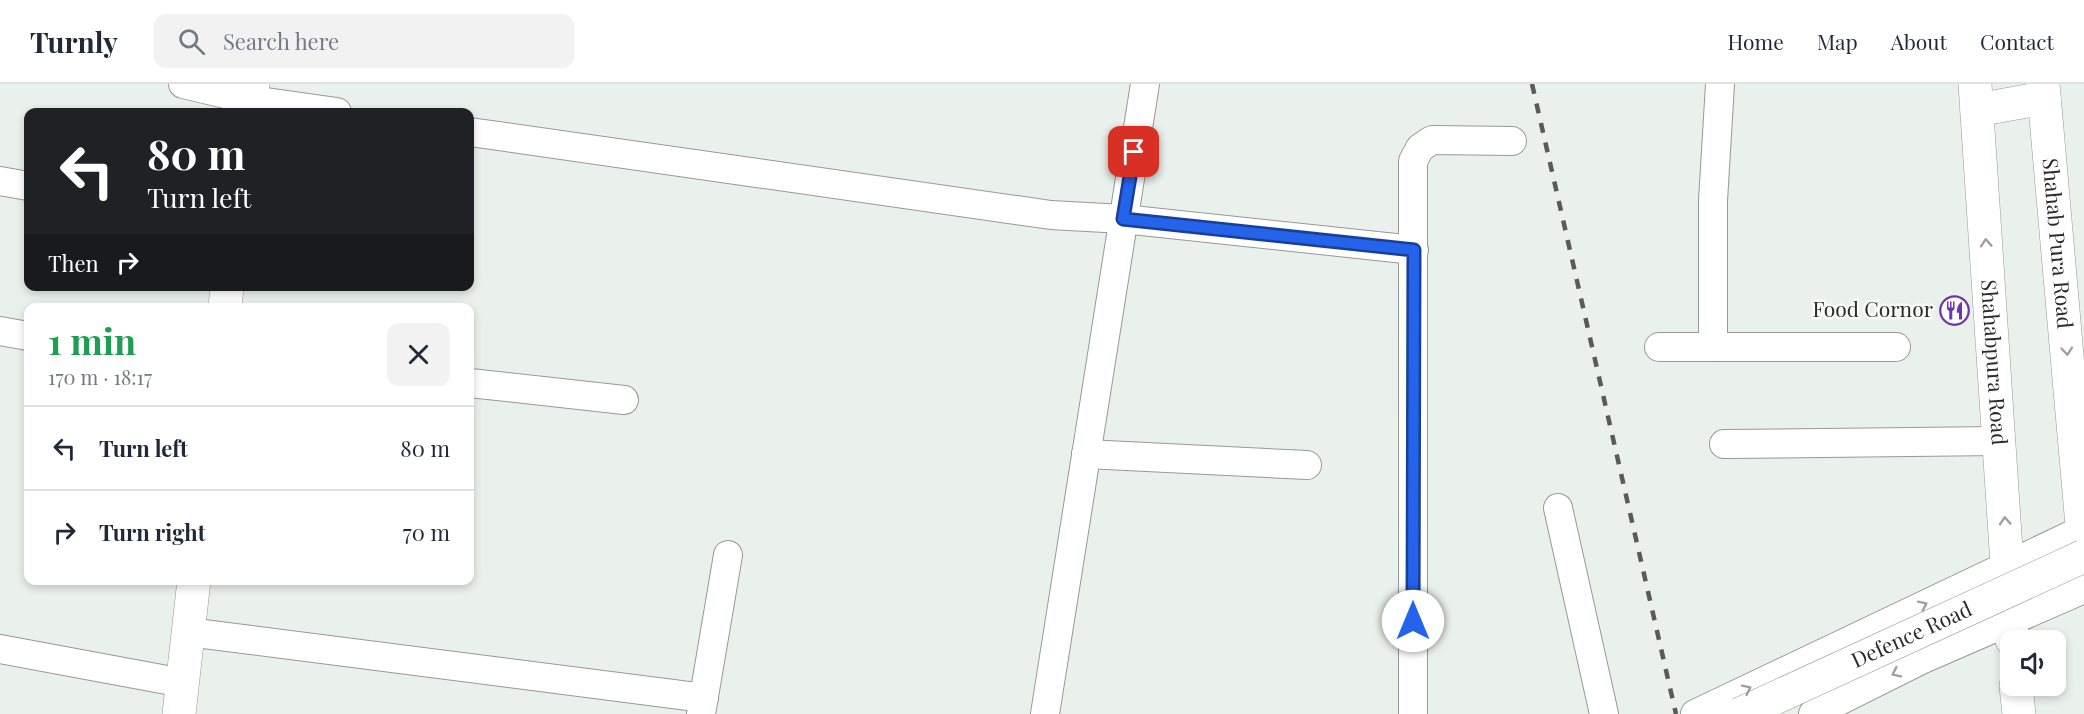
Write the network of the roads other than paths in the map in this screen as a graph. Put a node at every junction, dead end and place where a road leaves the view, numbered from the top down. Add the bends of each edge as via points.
1 (183, 84) edge
2 (1145, 84) edge
3 (1720, 84) edge
4 (2044, 91) edge
5 (1976, 97) edge
6 (251, 99) edge
7 (311, 108) edge
8 (474, 133) edge
9 (1512, 141) dead end
10 (0, 181) edge
11 (24, 185) edge
12 (1123, 219) junction
13 (1414, 250) junction
14 (0, 331) edge
15 (24, 335) edge
16 (1896, 346) dead end
17 (1659, 347) dead end
18 (1713, 347) junction
19 (474, 383) edge
20 (624, 400) dead end
21 (1999, 441) junction
22 (1724, 444) dead end
23 (1086, 454) junction
24 (1307, 465) dead end
25 (1558, 508) dead end
26 (2084, 541) edge
27 (728, 555) dead end
28 (2008, 565) junction
29 (194, 585) edge
30 (2084, 589) edge
31 (2011, 630) edge
32 (2013, 630) edge
33 (189, 632) junction
34 (2000, 635) edge
35 (0, 649) edge
36 (2017, 696) edge
37 (181, 698) edge
38 (702, 706) edge
39 (1046, 714) edge
40 (1413, 714) edge
41 (1604, 714) edge
42 (1695, 714) edge
43 (1740, 714) edge
44 (1813, 714) edge
45 (2019, 714) edge

1 - 6 street
2 - 12 street
3 - 18 street via 1713,201
4 - 5 main road
4 -> 26 main road, Shahab Pura Road
21 -> 5 main road, Shahabpura Road
6 - 7 street
8 - 12 street via 1051,215
9 - 13 street via 1432,140 1420,148 1413,161
10 - 11 street
12 - 13 street
12 - 23 street
13 - 40 street
14 - 15 street
16 - 18 street
17 - 18 street
19 - 20 street
21 - 22 street
28 -> 21 main road, Shahabpura Road
23 - 24 street
23 - 39 street
25 - 41 street
26 - 28 street
26 - 43 main road, Defence Road, bridge
27 - 38 street
28 - 31 main road, Shahabpura Road
42 -> 28 street
29 - 33 main road
30 - 32 street
33 - 37 main road
33 - 38 street
34 -> 44 street via 1922,660
35 - 37 street
36 - 45 main road

